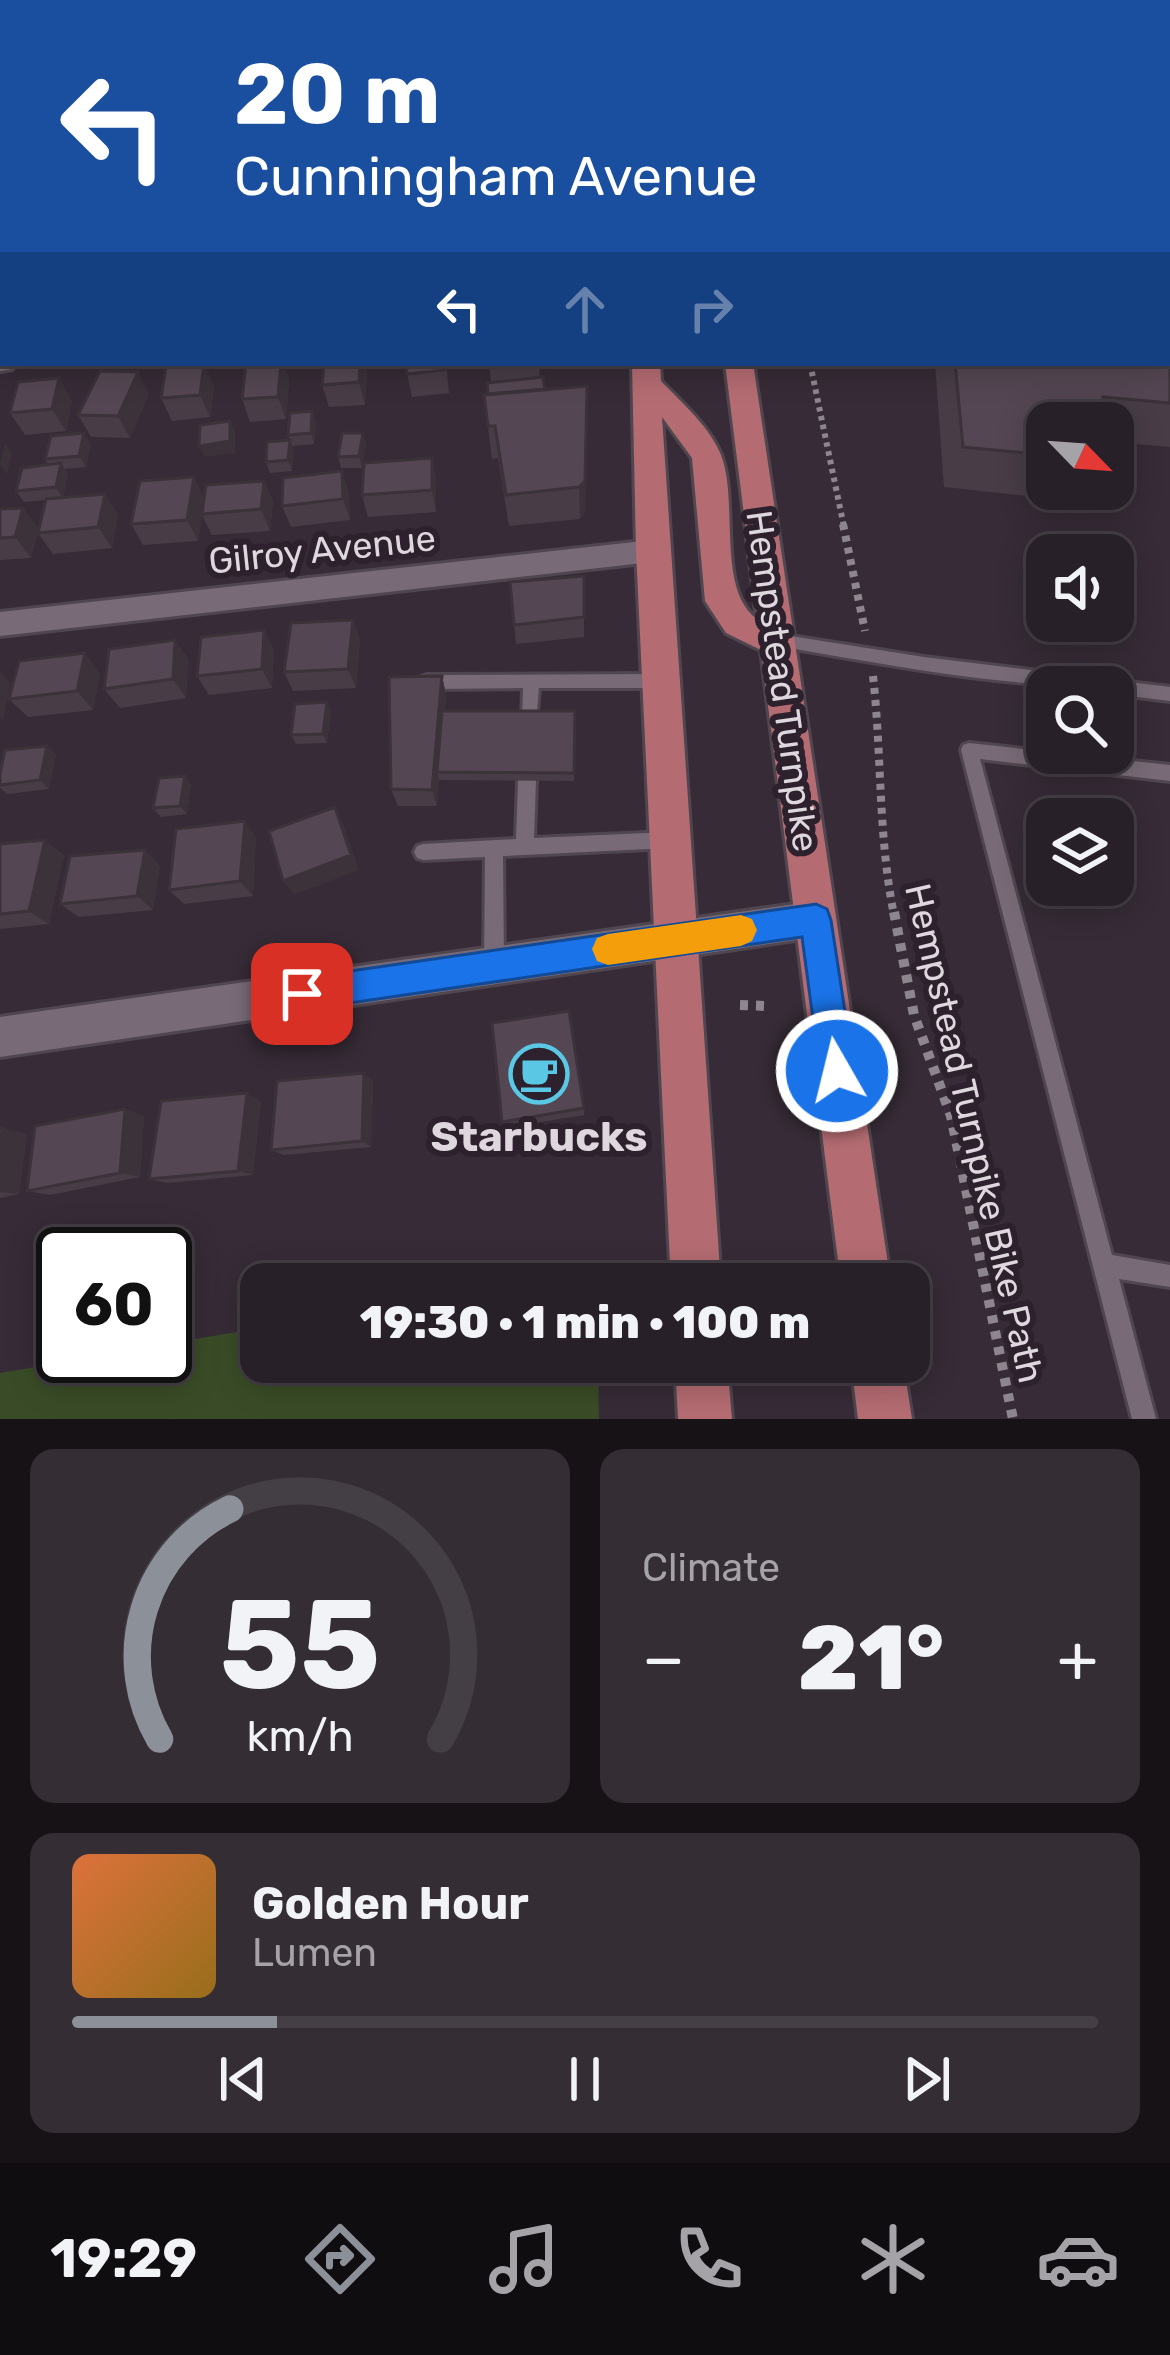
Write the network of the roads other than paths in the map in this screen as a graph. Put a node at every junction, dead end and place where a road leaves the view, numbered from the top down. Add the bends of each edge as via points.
1 (739, 366) edge
2 (646, 374) edge
3 (652, 551) junction
4 (0, 624) edge
5 (778, 640) junction
6 (660, 681) junction
7 (428, 682) edge
8 (531, 682) junction
9 (1170, 694) edge
10 (530, 720) edge
11 (1170, 773) edge
12 (527, 781) edge
13 (670, 840) junction
14 (525, 848) junction
15 (494, 849) junction
16 (423, 852) dead end
17 (816, 920) junction
18 (676, 940) junction
19 (494, 966) junction
20 (0, 1037) edge
21 (696, 1263) edge
22 (863, 1263) edge
23 (1103, 1265) junction
24 (1170, 1276) edge
25 (702, 1383) edge
26 (880, 1383) edge
27 (705, 1419) edge
28 (885, 1419) edge
29 (1144, 1419) edge

1 - 5 main road, Hempstead Turnpike
2 - 3 main road
2 - 5 main road via 707,458 728,615
3 - 4 street, Gilroy Avenue
3 - 6 main road
5 - 9 lane
5 - 17 main road, Hempstead Turnpike
6 - 8 lane
6 - 13 main road
7 - 8 lane
8 - 10 lane
11 - 23 lane via 969,750
12 - 14 lane
13 - 14 lane
13 - 18 main road
14 - 15 lane
15 - 16 lane
15 - 19 lane
17 - 18 street
17 - 22 main road, Hempstead Turnpike
18 - 19 street
18 - 21 main road
19 - 20 street
23 - 24 lane
23 - 29 lane
25 - 27 main road
26 - 28 main road

